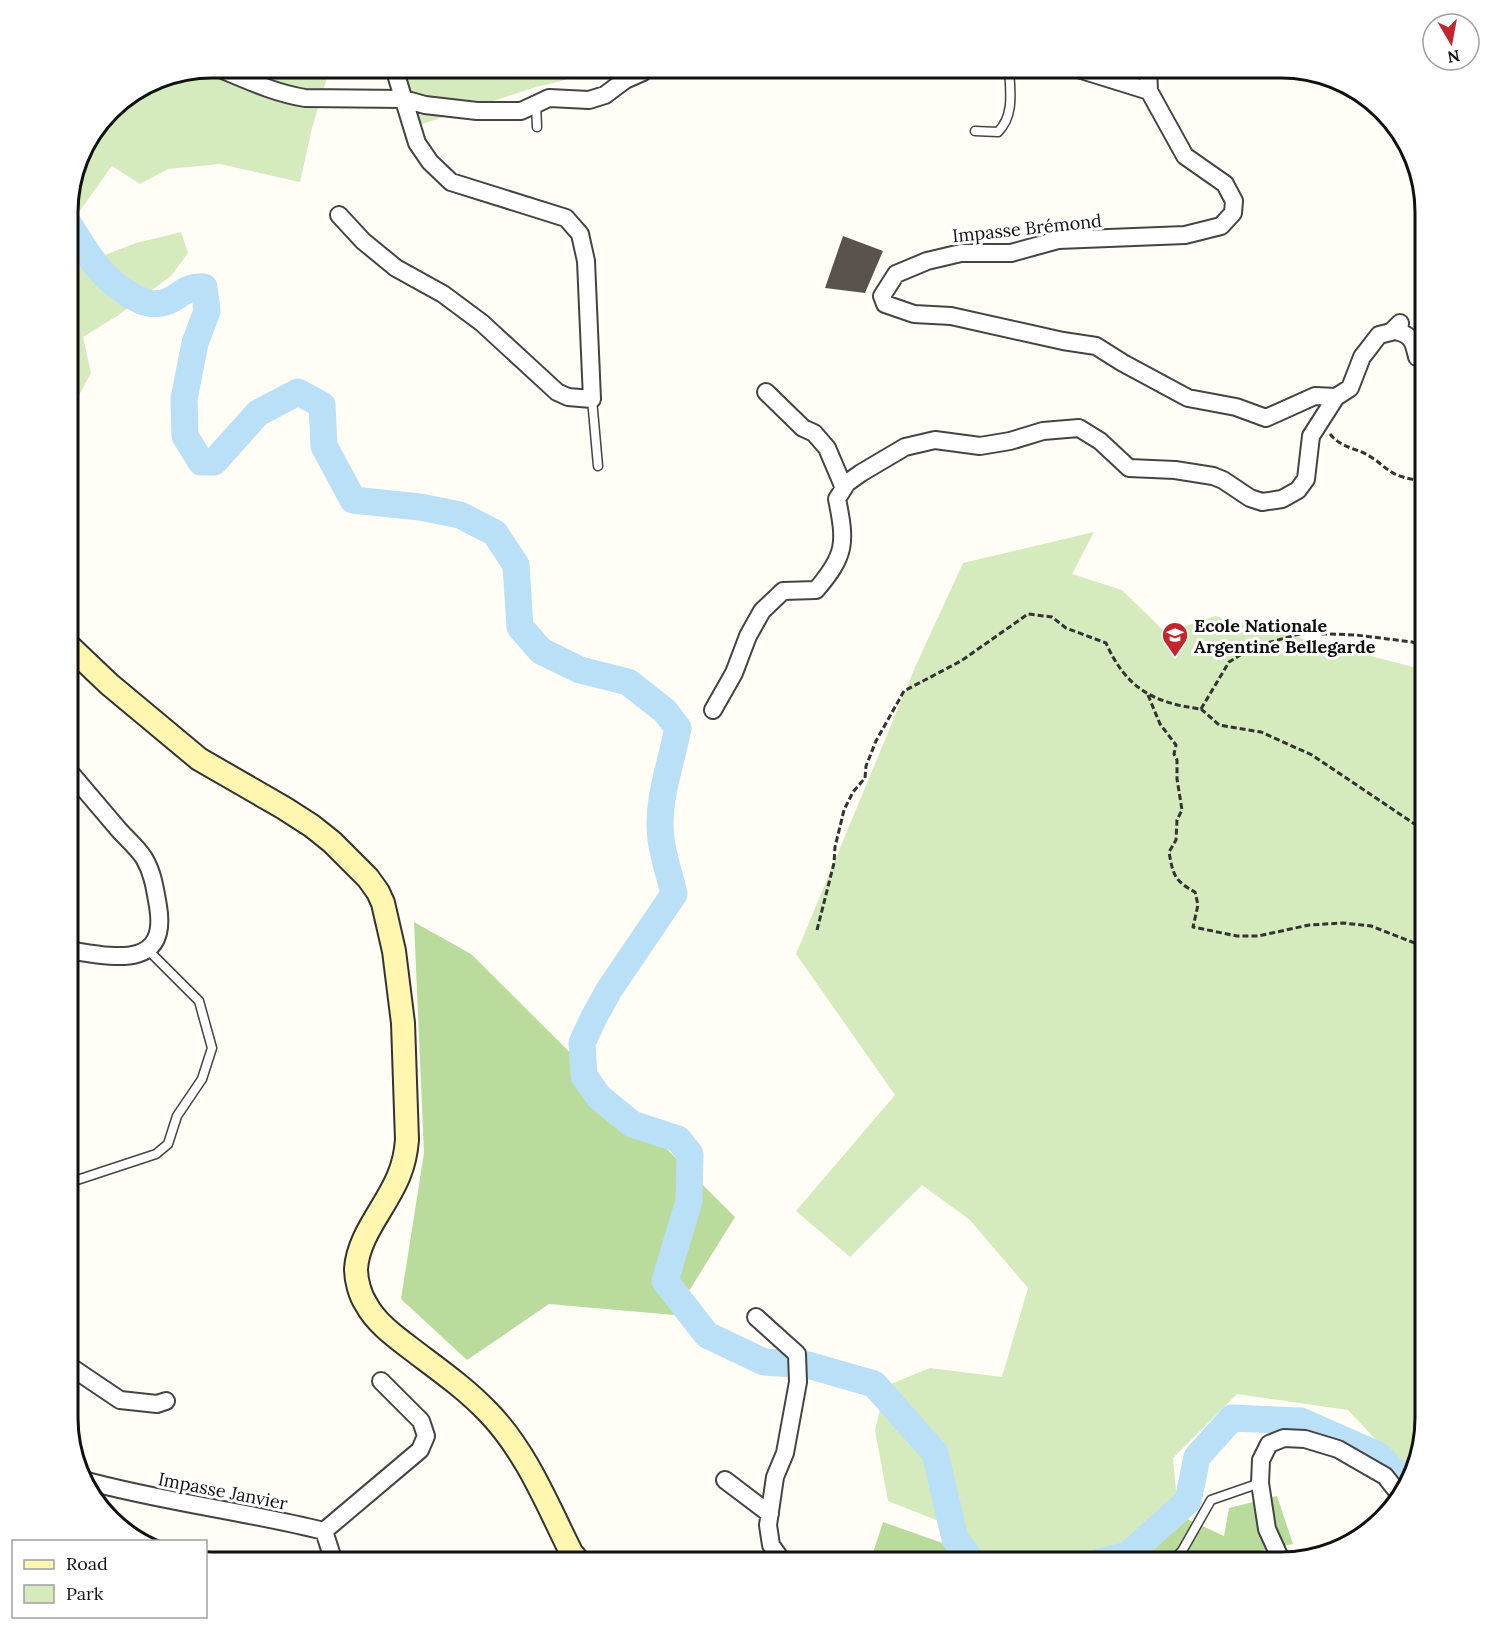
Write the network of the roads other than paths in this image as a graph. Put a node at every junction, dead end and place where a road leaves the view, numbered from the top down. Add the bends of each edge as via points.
1 (242, 78) edge
2 (397, 78) edge
3 (630, 78) edge
4 (1010, 78) edge
5 (1107, 78) edge
6 (1148, 78) edge
7 (1149, 91) junction
8 (404, 99) junction
9 (536, 104) junction
10 (537, 127) dead end
11 (975, 131) dead end
12 (339, 215) dead end
13 (1415, 347) edge
14 (766, 392) dead end
15 (1336, 397) junction
16 (592, 399) junction
17 (598, 466) dead end
18 (844, 488) junction
19 (78, 654) edge
20 (713, 710) dead end
21 (78, 782) edge
22 (148, 950) junction
23 (78, 952) edge
24 (78, 1180) edge
25 (756, 1317) dead end
26 (78, 1372) edge
27 (381, 1381) dead end
28 (166, 1401) dead end
29 (725, 1480) dead end
30 (95, 1483) edge
31 (1260, 1483) junction
32 (1395, 1488) edge
33 (770, 1514) junction
34 (324, 1532) junction
35 (330, 1552) edge
36 (566, 1552) edge
37 (776, 1552) edge
38 (1181, 1552) edge
39 (1276, 1552) edge

1 - 8 street via 275,92 304,98
2 - 8 street
3 - 9 street via 605,95 589,100 549,99
4 - 11 lane via 1006,124 998,132
5 - 7 street
6 - 7 street, Impasse Brémond
7 - 15 street, Impasse Brémond via 1185,156 1225,184 1234,201 1233,213 1221,226 1185,235 1058,240 1011,253 961,253 896,274 882,296 885,304 914,314 951,315 1096,346 1188,398 1236,407 1266,418 1315,396
8 - 9 street via 477,111 521,111
8 - 16 street via 417,143 430,162 452,182 566,218 580,234 585,261
9 - 10 lane
12 - 16 street via 396,268 443,294 482,323 557,392 568,398
13 - 15 street via 1408,334 1400,332 1400,323 1391,332 1379,335 1362,357 1350,388
14 - 18 street via 827,448
15 - 18 street via 1311,436 1306,479 1298,490 1282,499 1262,502 1204,474 1129,468 1079,428 1043,431 980,446 935,440 905,447
16 - 17 lane
18 - 20 street via 837,499 844,531 840,556 829,575 816,590 783,591 762,610
19 - 36 main road via 199,759 325,836 378,892 394,951 402,1013 407,1140 399,1176 357,1257 361,1294 378,1320 468,1392 503,1430 525,1462
21 - 22 street via 143,857 154,879 159,912 157,936
22 - 23 street via 131,956
22 - 24 lane via 199,1000 212,1048 202,1079 177,1116 168,1144 156,1154
25 - 33 street via 797,1354 798,1382
26 - 28 street via 120,1400 158,1404
27 - 34 street via 421,1421 426,1436 420,1450
29 - 33 street
30 - 34 street, Impasse Janvier
31 - 32 street via 1261,1461 1269,1444 1284,1438 1305,1438 1338,1449 1385,1476
31 - 38 lane via 1211,1500
31 - 39 street via 1267,1529
33 - 37 street via 768,1525
34 - 35 street

